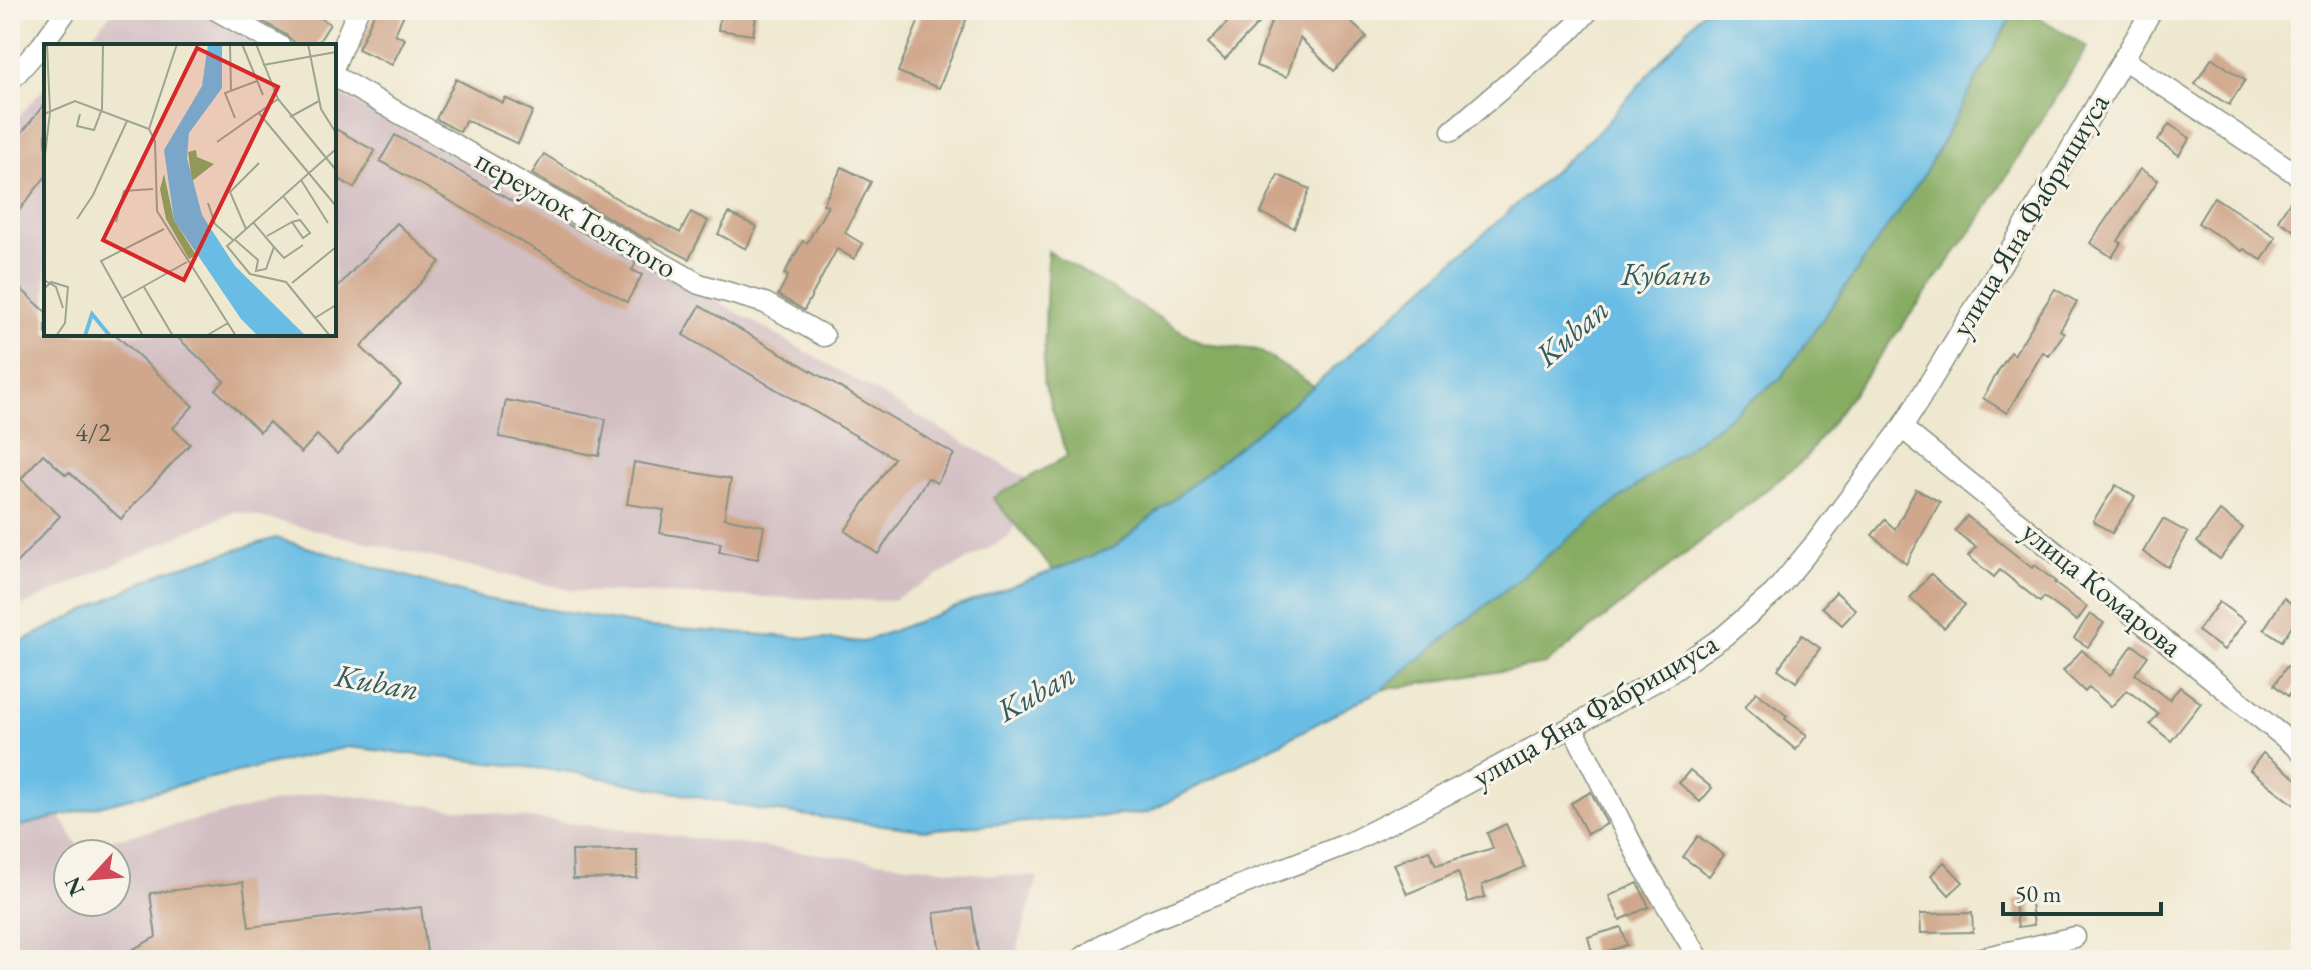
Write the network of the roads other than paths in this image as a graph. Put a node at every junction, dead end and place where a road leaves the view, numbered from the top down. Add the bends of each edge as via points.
1 (67, 10) edge
2 (216, 10) edge
3 (358, 10) edge
4 (1589, 10) edge
5 (2152, 10) edge
6 (276, 44) edge
7 (2123, 59) junction
8 (336, 61) edge
9 (336, 77) edge
10 (10, 81) edge
11 (1452, 131) dead end
12 (2301, 177) edge
13 (824, 336) dead end
14 (1902, 428) junction
15 (1573, 728) junction
16 (2301, 751) edge
17 (2075, 937) dead end
18 (1079, 960) edge
19 (1700, 960) edge
20 (1973, 960) edge

1 - 10 street
2 - 6 street
3 - 8 street
4 - 11 street
5 - 7 street, улица Яна Фабрициуса
7 - 12 street
7 - 14 street, улица Яна Фабрициуса
9 - 13 street, переулок Толстого via 699,284 765,303
14 - 15 street, улица Яна Фабрициуса via 1774,593 1678,667
14 - 16 street, улица Комарова
15 - 18 street, улица Яна Фабрициуса via 1349,843 1149,921
15 - 19 street via 1643,866
17 - 20 street

